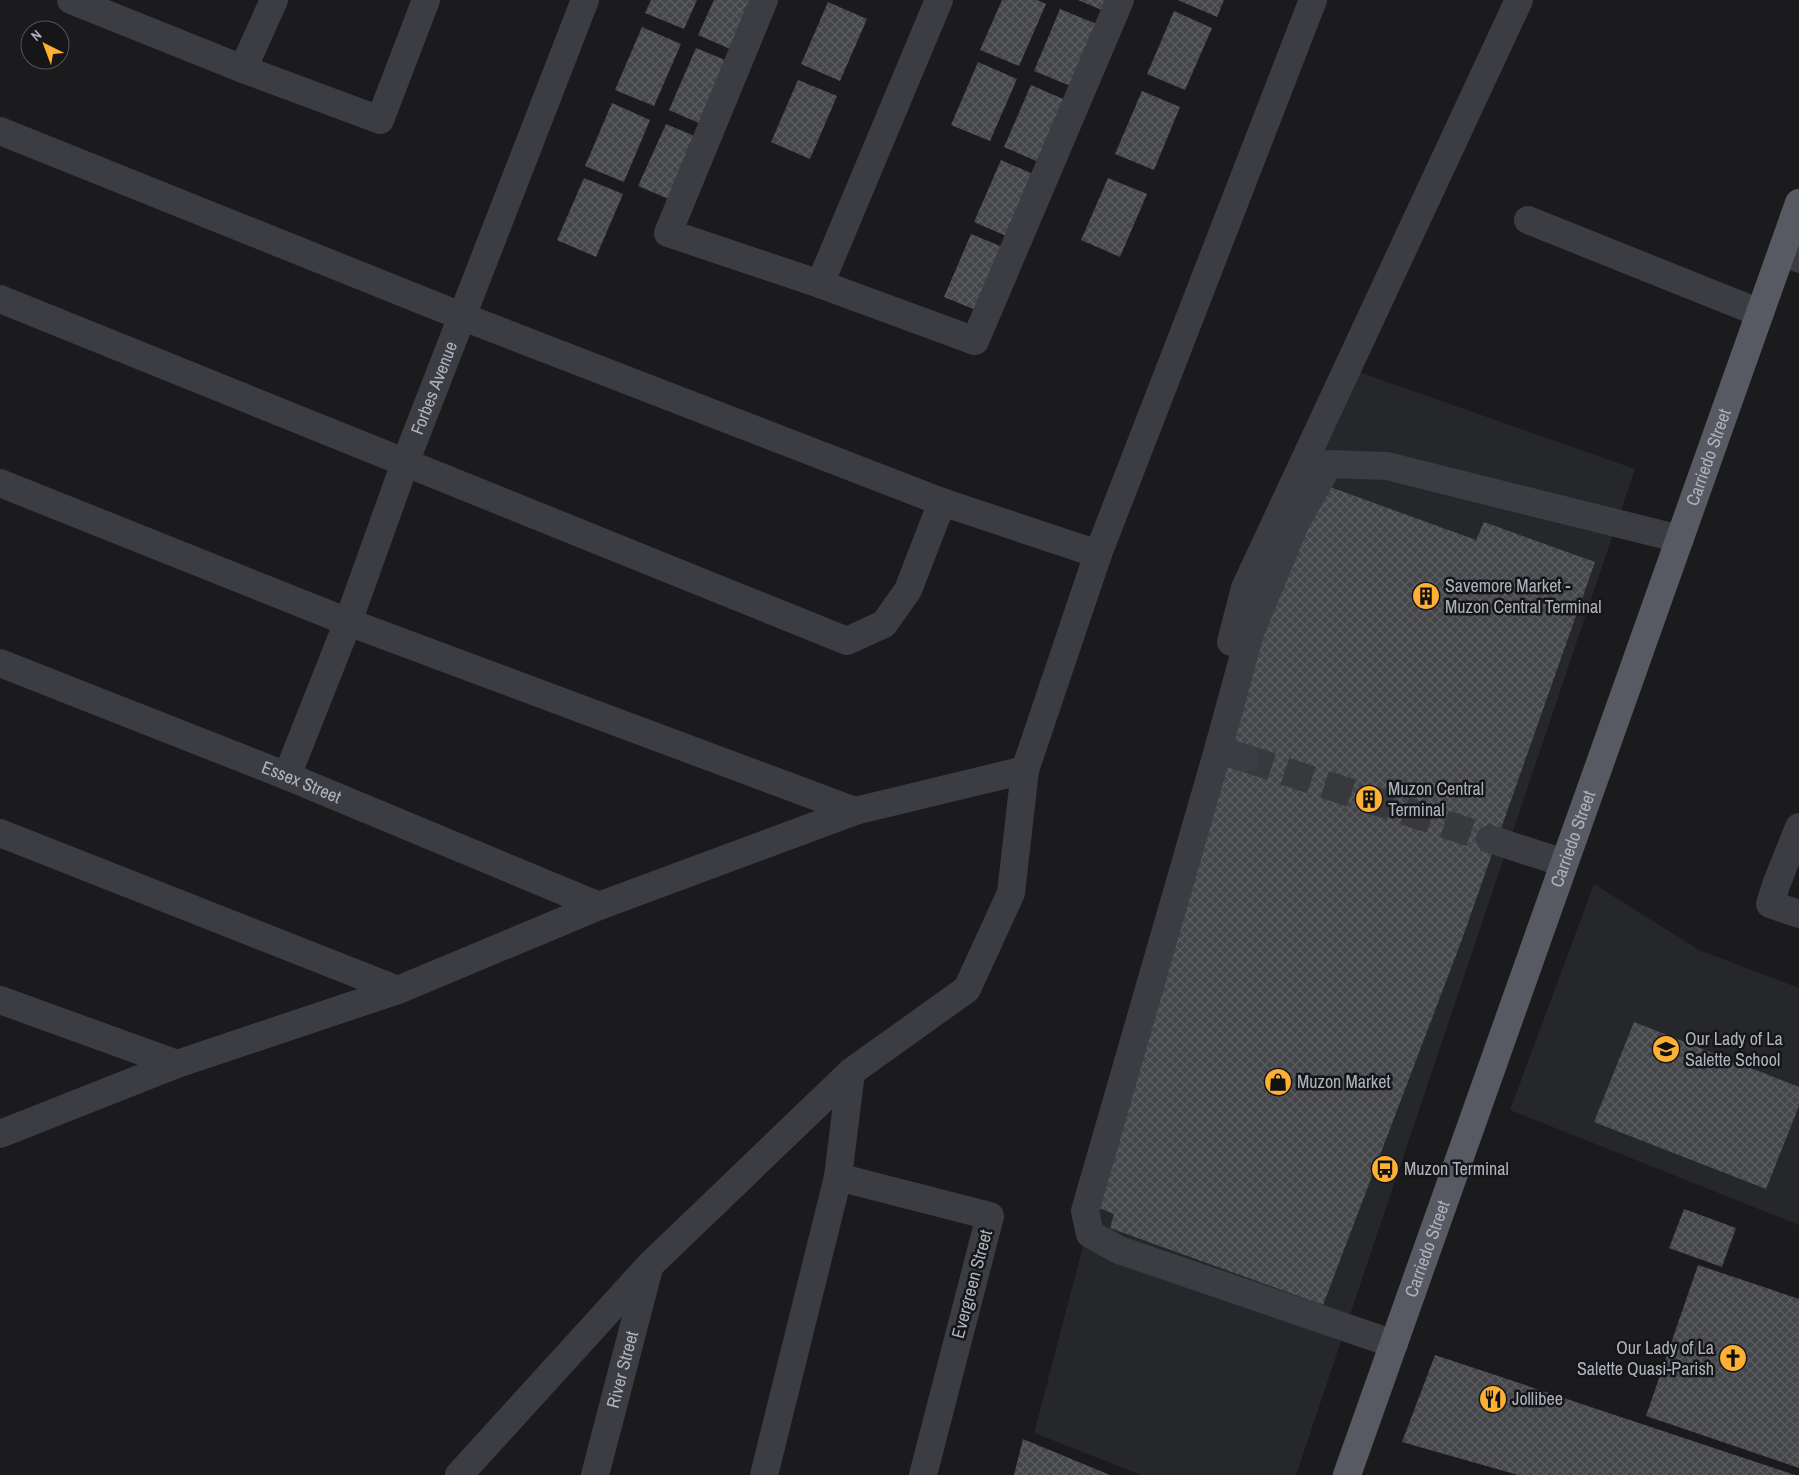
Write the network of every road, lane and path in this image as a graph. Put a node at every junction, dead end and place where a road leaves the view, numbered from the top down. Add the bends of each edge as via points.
1 (70, 0) edge
2 (274, 0) edge
3 (426, 0) edge
4 (585, 0) edge
5 (764, 0) edge
6 (939, 0) edge
7 (1120, 0) edge
8 (1313, 0) edge
9 (1519, 0) edge
10 (108, 7) edge
11 (243, 69) junction
12 (0, 131) edge
13 (1799, 203) edge
14 (1528, 220) dead end
15 (1791, 254) edge
16 (820, 284) junction
17 (0, 299) edge
18 (1760, 313) junction
19 (462, 316) junction
20 (405, 463) junction
21 (0, 483) edge
22 (942, 502) junction
23 (1680, 539) junction
24 (1098, 554) junction
25 (348, 622) junction
26 (0, 663) edge
27 (1209, 756) junction
28 (1245, 758) tunnel mouth
29 (1025, 770) junction
30 (287, 776) junction
31 (855, 811) junction
32 (1799, 827) edge
33 (0, 834) edge
34 (1490, 839) tunnel mouth
35 (1564, 863) junction
36 (599, 906) junction
37 (1799, 914) edge
38 (398, 990) junction
39 (0, 1000) edge
40 (177, 1064) junction
41 (851, 1072) junction
42 (0, 1134) edge
43 (838, 1177) junction
44 (650, 1265) junction
45 (1394, 1344) junction
46 (463, 1472) edge
47 (596, 1475) edge
48 (764, 1475) edge
49 (922, 1475) edge
50 (1347, 1475) edge

1 - 10 street
2 - 11 street
3 - 11 street via 380,120
4 - 19 street, Forbes Avenue
5 - 16 street via 668,233
6 - 16 street
7 - 16 street via 976,341
8 - 24 street
9 - 27 street via 1245,588
10 - 11 street
12 - 19 street
13 - 15 main road, Carriedo Street
14 - 18 street
15 - 18 main road, Carriedo Street
17 - 20 street
18 - 23 main road, Carriedo Street
19 - 20 street, Forbes Avenue
19 - 22 street
20 - 22 street via 847,641 884,624 908,590
20 - 25 street, Forbes Avenue
21 - 25 street
22 - 24 street
23 - 27 street via 1387,466 1329,464 1296,522 1250,633
23 - 35 main road, Carriedo Street
24 - 29 street
25 - 30 street, Forbes Avenue
25 - 31 street
26 - 30 street, Essex Street
27 - 28 street
27 - 45 street via 1085,1211 1090,1234 1119,1250
29 - 31 street
29 - 41 street via 1011,893 967,989
30 - 36 street, Essex Street
31 - 36 street
32 - 37 street via 1770,904
33 - 38 street
34 - 35 street
35 - 45 main road, Carriedo Street
36 - 38 street
38 - 40 street
39 - 40 street
40 - 42 street
41 - 43 street
41 - 44 street
43 - 48 street
43 - 49 street, Evergreen Street via 990,1216
44 - 46 street
44 - 47 street, River Street
45 - 50 main road, Carriedo Street

